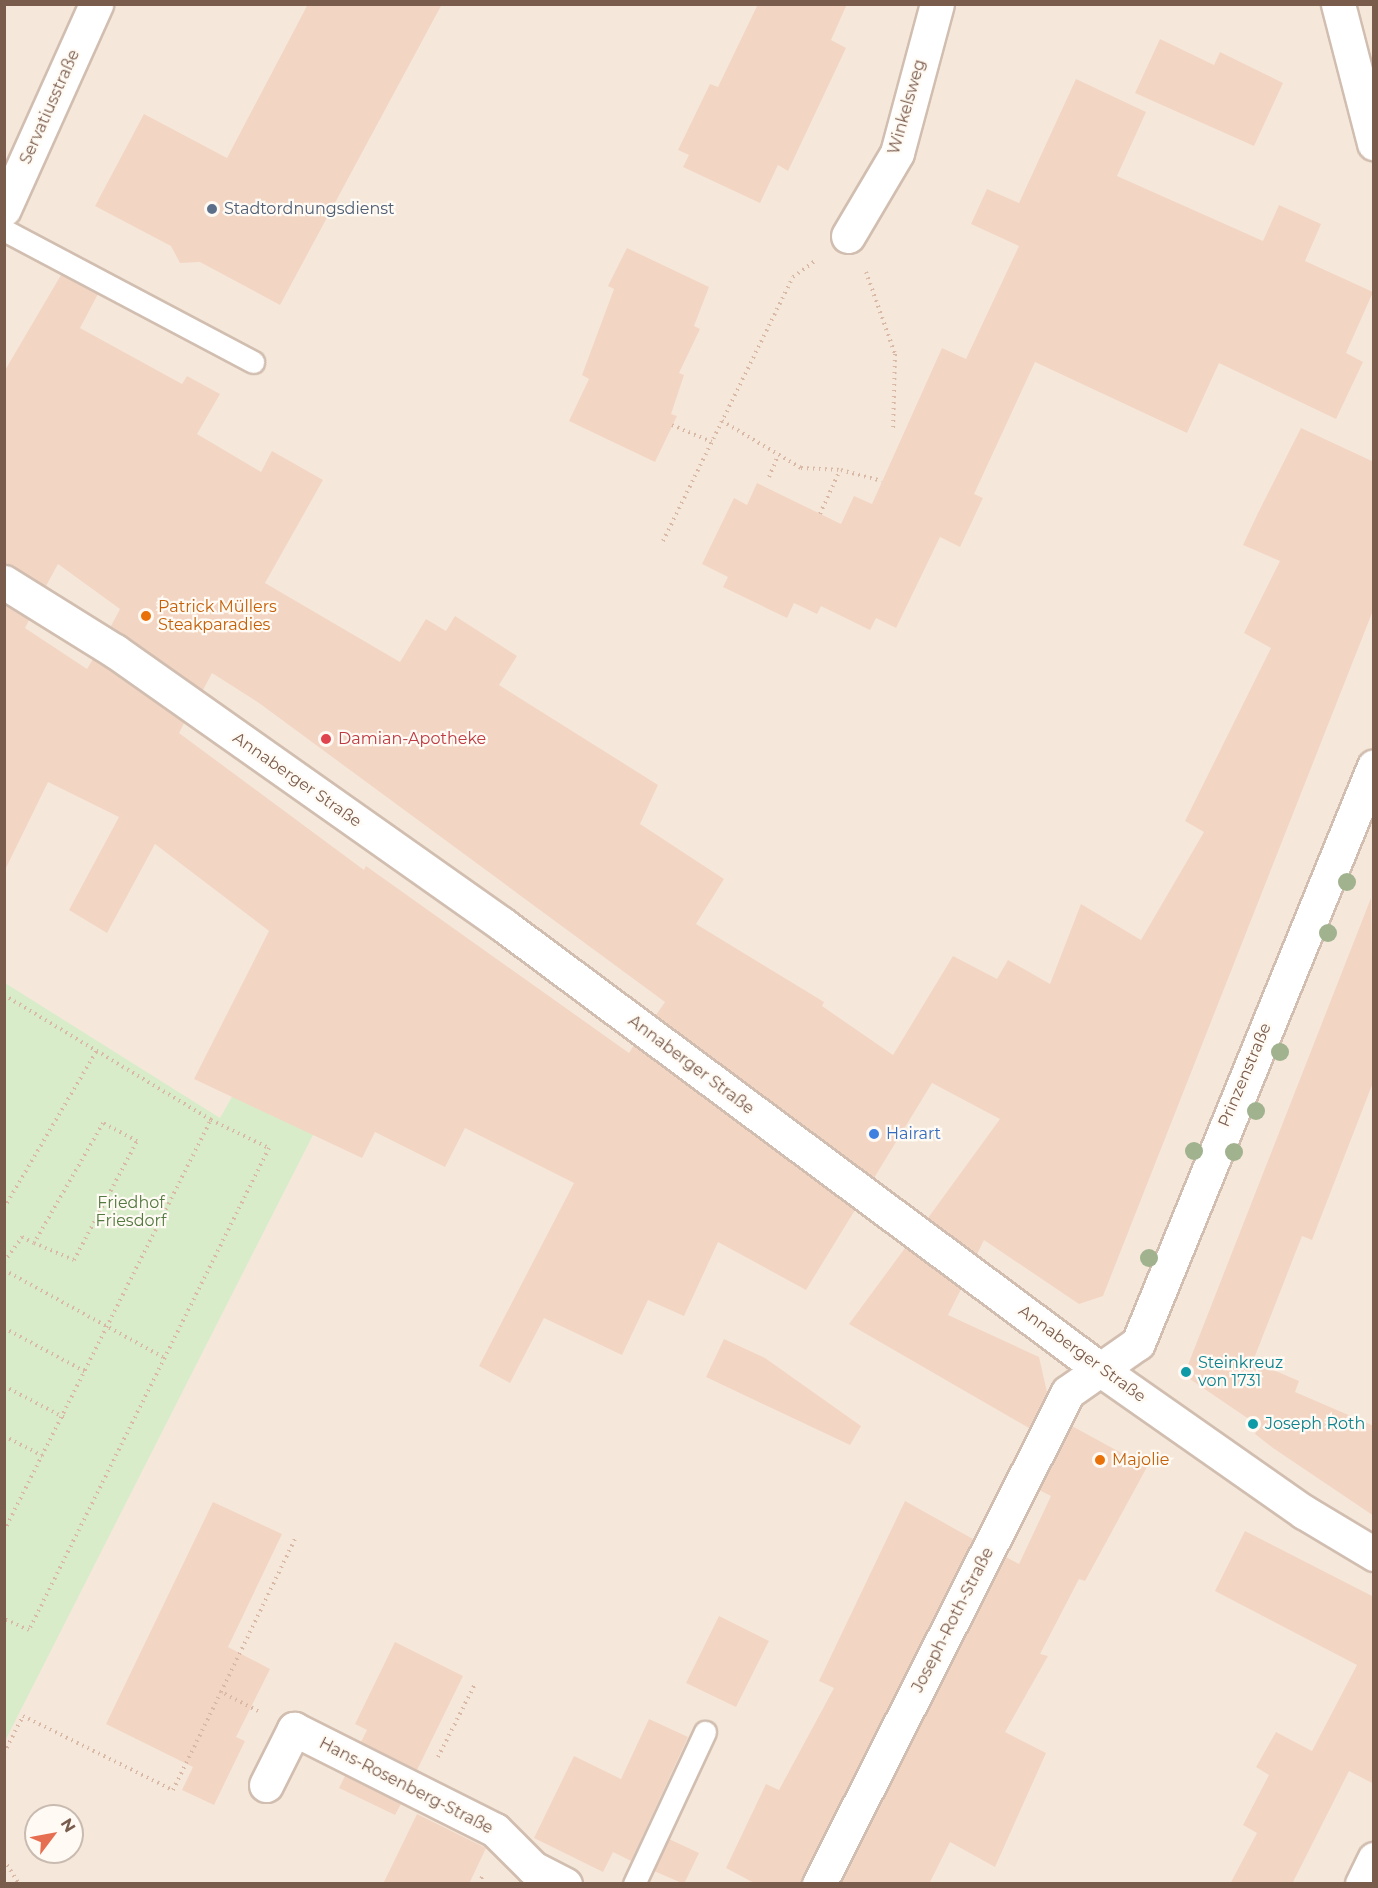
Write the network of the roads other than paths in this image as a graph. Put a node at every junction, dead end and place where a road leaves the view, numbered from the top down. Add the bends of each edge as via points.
1 (96, 4) edge
2 (936, 4) edge
3 (1338, 4) edge
4 (1374, 143) edge
5 (4, 209) edge
6 (4, 230) edge
7 (848, 236) road end
8 (252, 362) dead end
9 (4, 582) edge
10 (1374, 765) edge
11 (1101, 1370) junction
12 (1374, 1554) edge
13 (705, 1732) dead end
14 (266, 1785) dead end
15 (1374, 1859) edge
16 (565, 1884) edge
17 (634, 1884) edge
18 (819, 1884) edge
19 (1362, 1884) edge

1 - 5 street, Servatiusstraße
2 - 7 street, Winkelsweg via 897,153
3 - 4 street
6 - 8 lane
9 - 11 street, Annaberger Straße via 115,651 492,917
10 - 11 street, Prinzenstraße via 1138,1343
11 - 12 street, Annaberger Straße via 1304,1512
11 - 18 street, Joseph-Roth-Straße via 1068,1392
13 - 17 lane
14 - 16 street, Hans-Rosenberg-Straße via 294,1729 495,1830 533,1868
15 - 19 street

